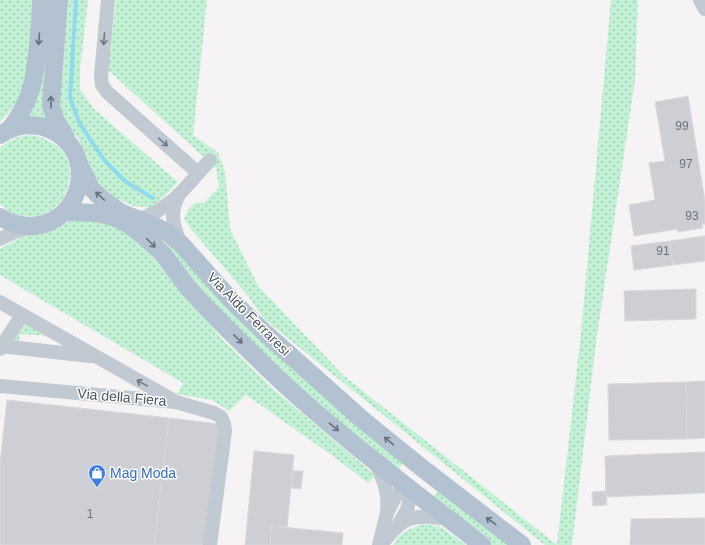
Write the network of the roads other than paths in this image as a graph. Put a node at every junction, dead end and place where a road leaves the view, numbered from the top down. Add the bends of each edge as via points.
1 (41, 0) edge
2 (58, 0) edge
3 (108, 0) edge
4 (700, 0) edge
5 (705, 9) edge
6 (5, 132) edge
7 (76, 157) junction
8 (210, 160) dead end
9 (198, 173) junction
10 (179, 195) junction
11 (65, 212) junction
12 (0, 217) edge
13 (138, 219) junction
14 (37, 226) junction
15 (0, 240) edge
16 (182, 246) junction
17 (0, 302) edge
18 (22, 315) junction
19 (1, 348) edge
20 (96, 357) junction
21 (0, 386) edge
22 (176, 402) junction
23 (375, 462) junction
24 (422, 468) junction
25 (408, 487) junction
26 (387, 513) junction
27 (448, 519) junction
28 (400, 522) junction
29 (210, 545) edge
30 (380, 545) edge
31 (482, 545) edge
32 (522, 545) edge

1 -> 6 main road, Via Aldo Ferraresi via 40,32 33,84 22,113
7 -> 2 main road, Via Aldo Ferraresi via 55,119 51,105
3 -> 9 street via 100,76 102,85
4 - 5 street
6 - 7 main road, Via Aldo Ferraresi via 20,126 45,128 64,139
7 - 11 main road, Via Aldo Ferraresi via 80,183 72,204
13 -> 7 main road, Via Aldo Ferraresi via 120,212 102,198 92,188
8 - 9 street
9 - 10 street
10 - 13 street via 157,211
10 - 16 street via 175,201 173,214
11 - 14 main road, Via Aldo Ferraresi
11 -> 23 main road, Via Aldo Ferraresi via 94,212 110,216 128,224 148,239 192,292 266,367
12 - 14 main road, Via Aldo Ferraresi via 16,225
13 - 16 main road, Via Aldo Ferraresi via 169,234
14 - 15 street via 19,230
24 -> 16 main road, Via Aldo Ferraresi via 364,421 263,331
17 - 18 street, Via della Fiera
18 - 19 street, Via della Fiera
18 - 20 street, Via della Fiera
19 - 20 street, Via della Fiera
22 -> 20 street, Via della Fiera
21 - 22 street, Via della Fiera
22 - 29 street via 214,413 221,417 224,424
23 - 25 main road, Via Aldo Ferraresi
23 - 26 street via 383,479 388,502
24 - 25 main road
32 -> 24 main road, Via Aldo Ferraresi
25 - 26 street via 396,496
25 - 27 main road, Via Aldo Ferraresi
25 - 28 street via 410,501
26 - 30 street
27 - 28 street via 427,516
27 - 31 main road, Via Aldo Ferraresi
28 - 30 street

